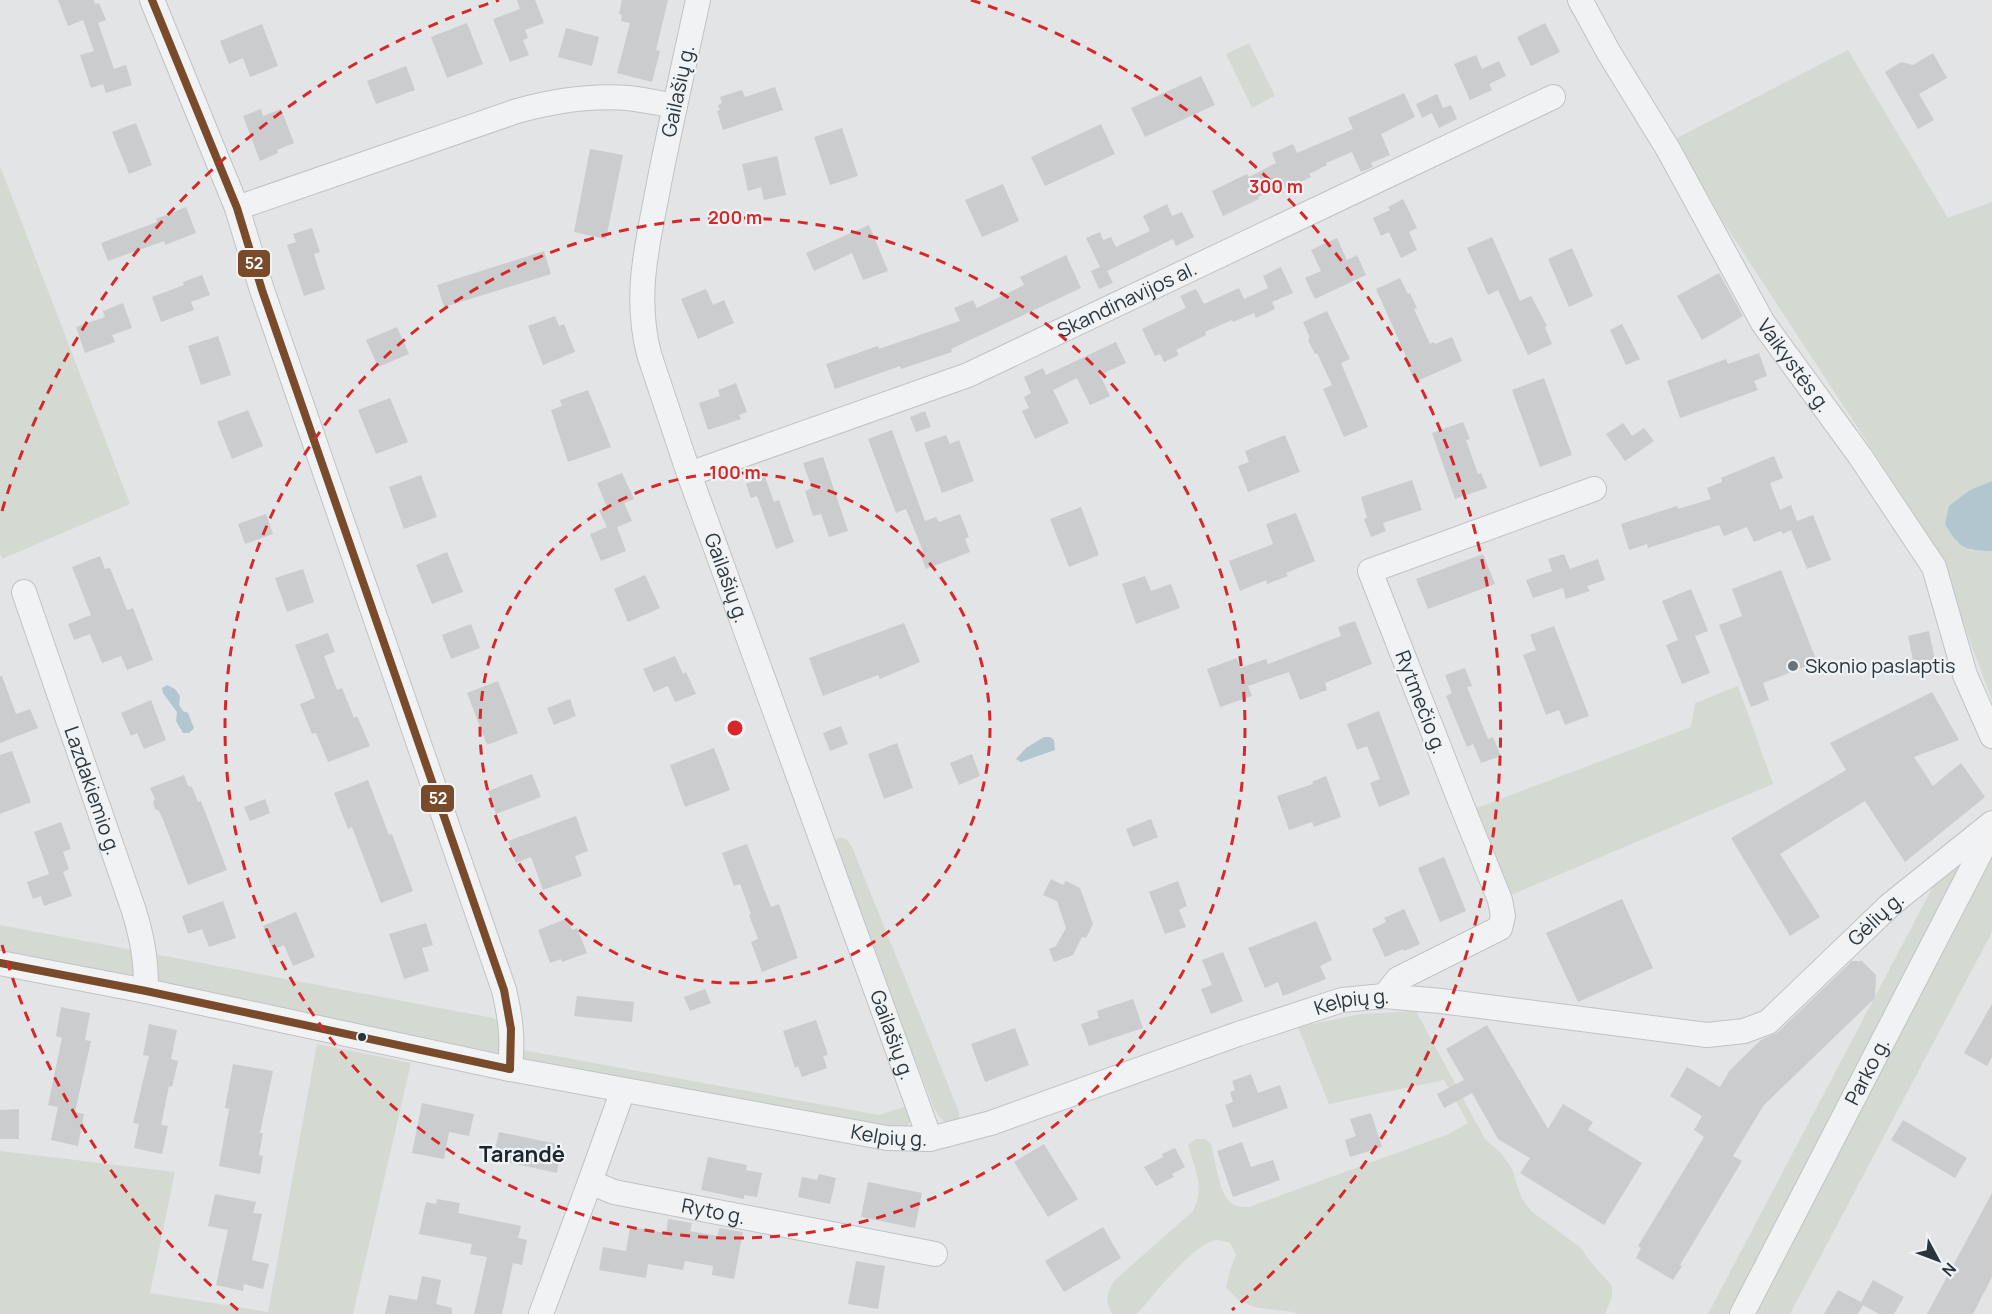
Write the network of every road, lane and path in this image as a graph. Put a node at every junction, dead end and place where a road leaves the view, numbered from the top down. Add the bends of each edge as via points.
1 (152, 0) edge
2 (698, 0) edge
3 (1580, 0) edge
4 (1553, 97) dead end
5 (675, 106) junction
6 (237, 208) junction
7 (689, 474) junction
8 (1594, 489) dead end
9 (24, 592) dead end
10 (1992, 736) edge
11 (1992, 823) edge
12 (1992, 830) edge
13 (0, 963) edge
14 (146, 991) junction
15 (1384, 996) junction
16 (1768, 1022) joint
17 (510, 1069) junction
18 (623, 1090) junction
19 (930, 1139) junction
20 (590, 1182) junction
21 (934, 1254) dead end
22 (541, 1314) edge
23 (1742, 1314) edge

1 - 6 street
2 - 5 street, Gailašių g.
3 - 10 street, Vaikystės g. via 1668,149 1763,323 1860,456 1934,567 1965,675
4 - 7 street, Skandinavijos al. via 968,375
5 - 6 street via 628,98 555,101
5 - 7 street, Gailašių g. via 643,268 641,308 648,354
6 - 17 street via 504,990 512,1031
7 - 19 street, Gailašių g.
8 - 15 street, Rytmečio g. via 1370,572 1503,916 1500,928 1398,979
9 - 14 street, Lazdakiemio g. via 134,911 144,944
11 - 16 street, Gėlių g. via 1890,905
12 - 23 street, Parko g.
13 - 14 street, Kelpių g.
14 - 17 street, Kelpių g.
15 - 16 street, Kelpių g. via 1707,1035 1744,1031
15 - 19 street, Kelpių g. via 1342,1000 992,1123
17 - 18 street, Kelpių g.
18 - 19 street, Kelpių g. via 887,1138
18 - 20 street
20 - 21 street, Ryto g. via 614,1192
20 - 22 street

